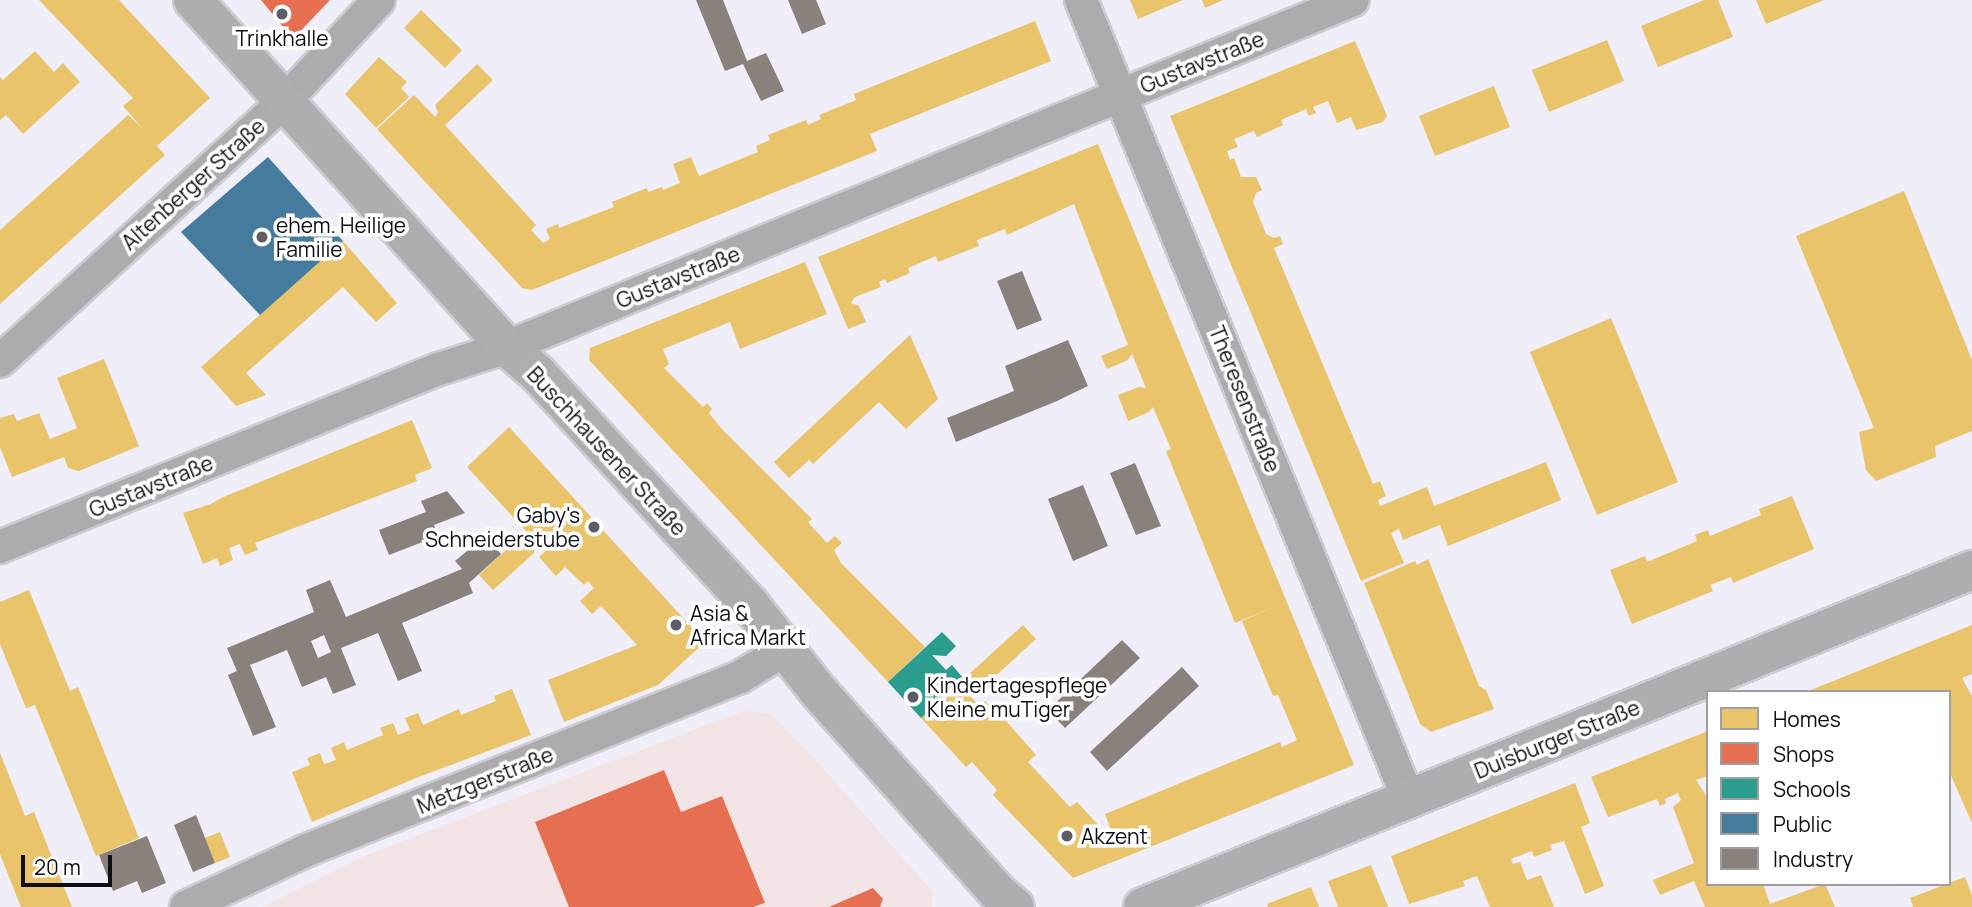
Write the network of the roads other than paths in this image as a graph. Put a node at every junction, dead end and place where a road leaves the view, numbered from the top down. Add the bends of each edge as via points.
1 (193, 0) edge
2 (379, 0) edge
3 (1081, 0) edge
4 (1353, 0) edge
5 (1121, 95) junction
6 (284, 102) junction
7 (507, 347) junction
8 (0, 361) edge
9 (0, 547) edge
10 (1972, 570) edge
11 (783, 651) junction
12 (1408, 799) junction
13 (1272, 854) junction
14 (186, 907) edge
15 (1015, 907) edge
16 (1143, 907) edge
17 (1218, 907) edge

1 - 6 main road, Buschhausener Straße
2 - 6 street, Altenberger Straße
3 - 5 street, Theresenstraße
4 - 5 street, Gustavstraße
5 - 7 street, Gustavstraße
5 - 12 street, Theresenstraße
6 - 7 main road, Buschhausener Straße
6 - 8 street, Altenberger Straße
7 - 9 street, Gustavstraße via 439,369
7 - 11 main road, Buschhausener Straße via 538,374 751,606
10 - 12 main road, Duisburger Straße
11 - 14 street, Metzgerstraße via 740,677 305,851
11 - 15 main road, Buschhausener Straße
12 - 13 main road, Duisburger Straße
13 - 16 main road, Duisburger Straße
13 - 17 main road

